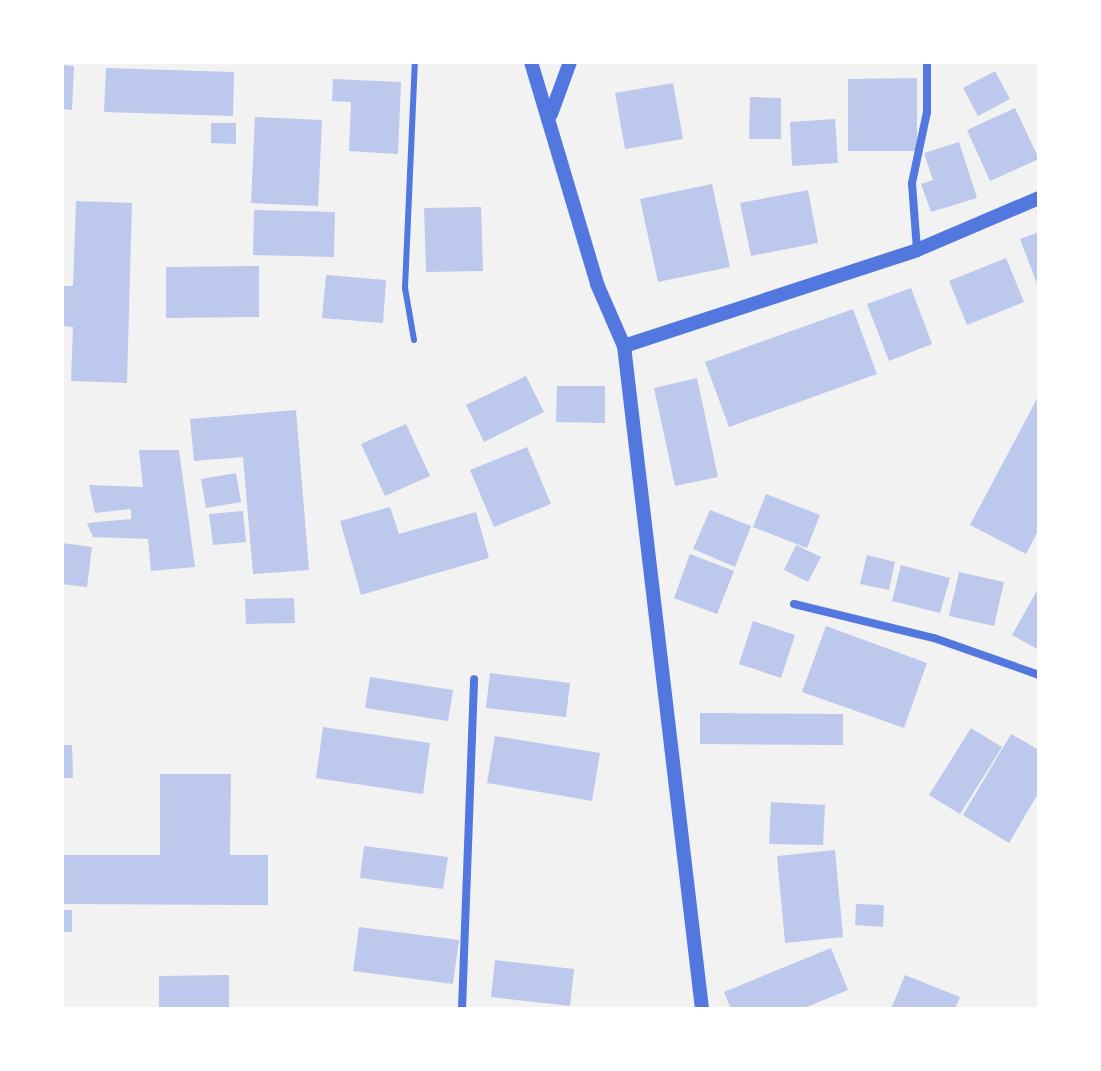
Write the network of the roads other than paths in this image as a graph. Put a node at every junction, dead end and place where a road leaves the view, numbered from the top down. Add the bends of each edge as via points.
1 (415, 62) edge
2 (531, 62) edge
3 (570, 62) edge
4 (927, 62) edge
5 (551, 114) junction
6 (1039, 198) edge
7 (917, 250) junction
8 (414, 340) dead end
9 (624, 346) junction
10 (794, 604) dead end
11 (1039, 675) edge
12 (474, 679) dead end
13 (462, 1009) edge
14 (702, 1009) edge

1 - 8 lane via 405,288
2 - 5 street
3 - 5 street
4 - 7 street via 927,112 912,183
5 - 9 street via 597,284
6 - 7 street
7 - 9 street
9 - 14 street
10 - 11 street via 934,638
12 - 13 street

